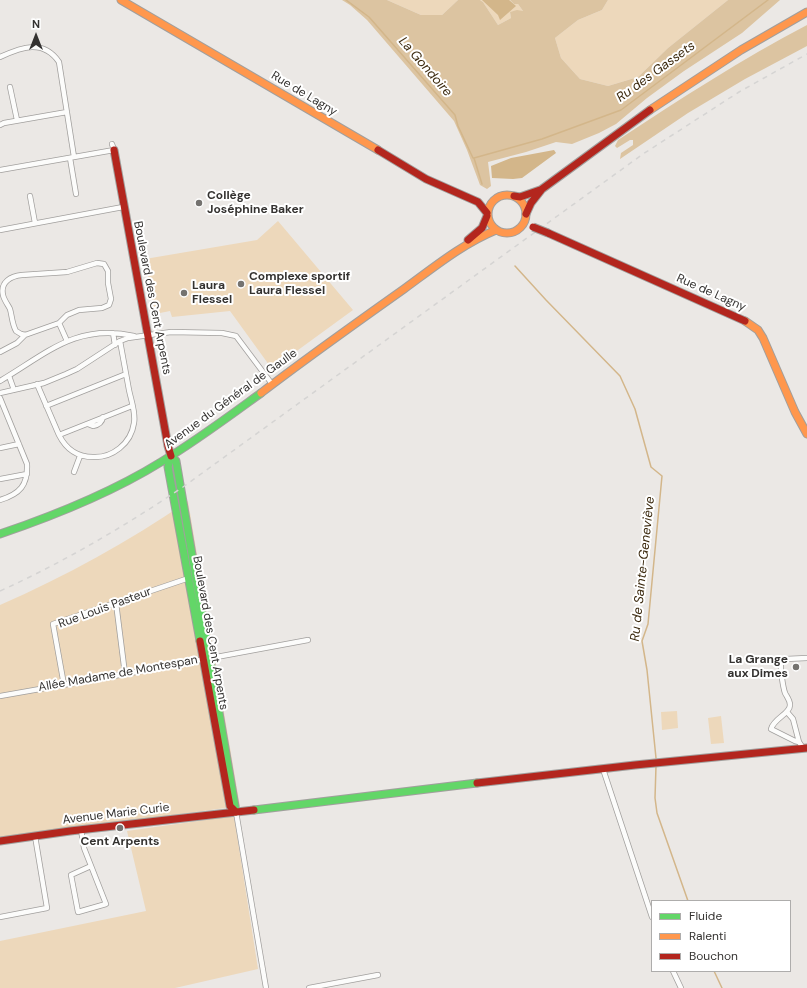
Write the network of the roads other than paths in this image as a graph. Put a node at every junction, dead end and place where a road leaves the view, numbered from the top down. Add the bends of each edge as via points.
1 (121, 0) edge
2 (807, 12) edge
3 (0, 57) edge
4 (10, 87) dead end
5 (67, 112) junction
6 (17, 120) junction
7 (0, 125) edge
8 (113, 147) joint
9 (72, 157) junction
10 (0, 170) edge
11 (542, 189) junction
12 (76, 194) dead end
13 (30, 196) dead end
14 (514, 196) junction
15 (493, 200) junction
16 (478, 202) junction
17 (123, 207) junction
18 (487, 215) junction
19 (526, 215) junction
20 (34, 223) junction
21 (533, 227) junction
22 (520, 228) junction
23 (0, 230) edge
24 (496, 230) junction
25 (458, 250) junction
26 (59, 323) junction
27 (113, 333) junction
28 (25, 335) junction
29 (148, 335) junction
30 (135, 336) junction
31 (67, 341) junction
32 (120, 341) junction
33 (115, 345) junction
34 (0, 352) edge
35 (126, 374) junction
36 (9, 376) junction
37 (0, 381) edge
38 (37, 384) junction
39 (272, 384) junction
40 (14, 390) junction
41 (0, 393) edge
42 (0, 398) edge
43 (46, 406) junction
44 (132, 406) junction
45 (6, 413) junction
46 (0, 414) edge
47 (807, 434) edge
48 (59, 435) junction
49 (19, 444) junction
50 (0, 448) edge
51 (80, 456) junction
52 (171, 456) junction
53 (74, 472) dead end
54 (28, 474) junction
55 (0, 479) edge
56 (0, 500) edge
57 (0, 534) edge
58 (189, 578) junction
59 (116, 603) junction
60 (308, 640) dead end
61 (207, 658) junction
62 (807, 658) edge
63 (125, 674) junction
64 (64, 685) junction
65 (0, 696) edge
66 (787, 712) junction
67 (803, 746) edge
68 (603, 769) junction
69 (236, 812) junction
70 (80, 830) junction
71 (35, 836) junction
72 (0, 841) edge
73 (90, 866) junction
74 (651, 914) edge
75 (0, 917) edge
76 (674, 972) edge
77 (378, 975) dead end
78 (266, 988) edge
79 (309, 988) edge
80 (682, 988) edge

1 - 16 main road, Rue de Lagny via 419,175
2 - 11 main road via 708,70
3 - 5 street via 30,47 54,55 59,62
4 - 6 street
5 - 6 street
5 - 9 street
6 - 7 street
8 - 9 street
8 - 17 main road, Boulevard des Cent Arpents
9 - 10 street
9 - 12 street
11 - 14 main road via 520,197
11 - 19 main road via 528,206
13 - 20 street
14 - 15 main road via 503,195
14 - 19 main road via 523,203
15 - 16 main road
15 - 18 main road
16 - 18 main road, Rue de Lagny
17 - 20 street
17 - 29 main road, Boulevard des Cent Arpents
18 - 24 main road via 490,224
18 - 25 main road, Avenue du Général de Gaulle via 482,228
19 - 21 main road
19 - 22 main road
20 - 23 street
21 - 22 main road
21 - 47 main road, Rue de Lagny, bridge via 754,326 763,338
22 - 24 main road via 509,233
24 - 25 main road, Avenue du Général de Gaulle
25 - 39 main road, Avenue du Général de Gaulle
26 - 28 street
26 - 28 street via 67,315 79,310 109,305 111,299 108,271 104,264 97,263 67,272 15,276 7,280 3,287 3,295 10,308 14,328
26 - 31 street
27 - 30 street
27 - 31 street via 90,334
27 - 33 street
28 - 34 street via 17,343
29 - 30 street
29 - 39 street via 171,332 233,335 239,339
29 - 52 main road, Boulevard des Cent Arpents
30 - 32 street
31 - 36 street
32 - 33 street
32 - 35 street
33 - 38 street via 77,369
35 - 43 street
35 - 44 street
36 - 37 street
36 - 40 street
38 - 40 street
38 - 43 street
39 - 52 main road, Avenue du Général de Gaulle
40 - 41 street
42 - 45 street
43 - 48 street
44 - 48 street
44 - 51 street via 134,422 131,436 124,445 102,457
45 - 46 street
45 - 49 street
48 - 51 street via 69,450
49 - 50 street
49 - 54 street
51 - 53 street
52 - 57 main road, Avenue du Général de Gaulle via 89,501
52 - 58 main road, Boulevard des Cent Arpents via 168,467
52 - 61 main road, Boulevard des Cent Arpents via 176,461
54 - 55 street
54 - 56 street via 18,492
58 - 59 street, Rue Louis Pasteur
58 - 61 main road, Boulevard des Cent Arpents
59 - 63 street
59 - 64 street, Rue Louis Pasteur via 53,624
60 - 61 street, Allée Madame de Montespan
61 - 63 street, Allée Madame de Montespan
61 - 69 main road, Boulevard des Cent Arpents via 230,806
62 - 66 street via 786,659 781,662 790,704
63 - 64 street, Allée Madame de Montespan
64 - 65 street, Allée Madame de Montespan
66 - 67 street via 793,719
66 - 67 street via 775,721 771,728
67 - 68 main road, Avenue Marie Curie
68 - 69 main road, Avenue Marie Curie
68 - 74 street
69 - 70 main road, Avenue Marie Curie
69 - 78 street, Boulevard des Cent Arpents
70 - 71 main road, Avenue Marie Curie
70 - 73 street
71 - 72 main road, Avenue Marie Curie
71 - 75 street via 47,908
73 - 73 street via 106,904 78,912 71,875
76 - 80 street
77 - 79 street

